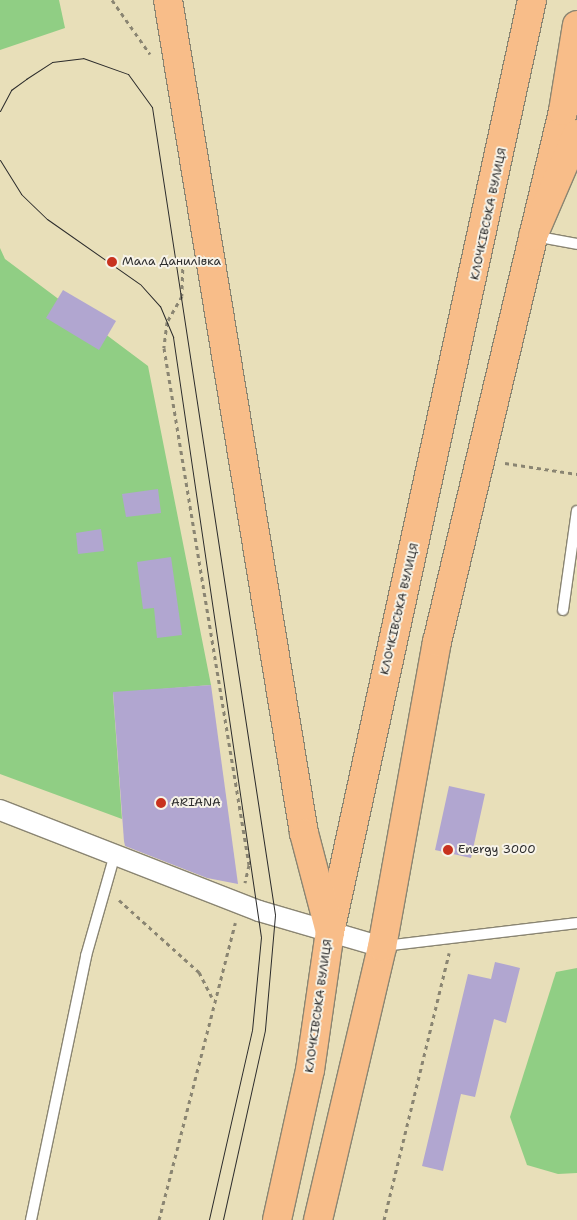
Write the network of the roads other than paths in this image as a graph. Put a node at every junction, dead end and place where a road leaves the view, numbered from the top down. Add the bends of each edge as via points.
1 (168, 0) edge
2 (532, 0) edge
3 (577, 25) edge
4 (577, 134) edge
5 (533, 236) junction
6 (577, 244) edge
7 (577, 511) edge
8 (563, 610) dead end
9 (0, 810) edge
10 (114, 858) junction
11 (577, 923) edge
12 (330, 932) junction
13 (382, 947) junction
14 (30, 1220) edge
15 (276, 1220) edge
16 (318, 1220) edge

1 - 12 main road via 304,833
2 - 12 main road, КЛОЧКІВСЬКА ВУЛИЦЯ
3 - 5 main road via 563,110
4 - 5 main road
5 - 6 lane
5 - 13 main road via 437,642
7 - 8 lane
9 - 10 street
10 - 12 street
10 - 14 lane via 86,956
11 - 13 lane
12 - 13 street
12 - 15 main road, КЛОЧКІВСЬКА ВУЛИЦЯ via 310,1070
13 - 16 main road

